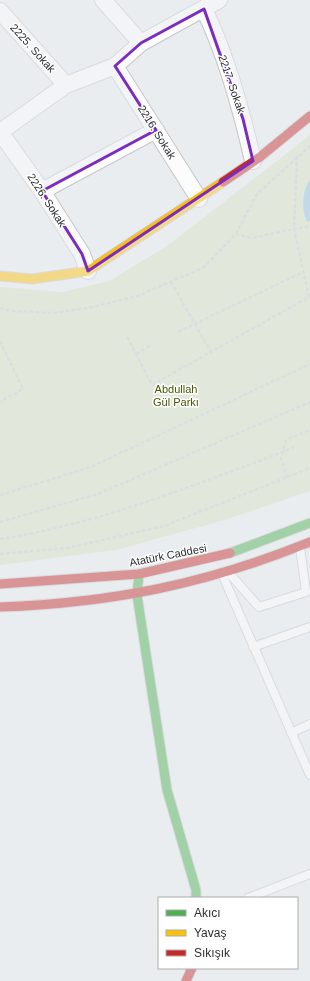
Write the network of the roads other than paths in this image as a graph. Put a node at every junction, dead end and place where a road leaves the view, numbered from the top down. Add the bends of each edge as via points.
1 (103, 0) edge
2 (219, 0) edge
3 (204, 9) junction
4 (0, 11) edge
5 (141, 43) junction
6 (115, 66) junction
7 (66, 85) junction
8 (310, 116) edge
9 (156, 130) junction
10 (0, 132) edge
11 (253, 161) junction
12 (42, 191) junction
13 (199, 199) junction
14 (88, 271) junction
15 (2, 273) edge
16 (310, 523) edge
17 (310, 542) edge
18 (300, 546) junction
19 (225, 573) junction
20 (139, 574) junction
21 (0, 584) edge
22 (137, 595) junction
23 (0, 607) edge
24 (310, 627) edge
25 (253, 647) junction
26 (310, 724) edge
27 (291, 733) junction
28 (310, 775) edge
29 (310, 874) edge
30 (196, 897) edge
31 (251, 897) edge
32 (192, 969) edge
33 (186, 981) edge

1 - 5 street
2 - 3 street
3 - 5 street
3 - 11 street, 2217. Sokak via 243,119
4 - 7 street, 2225. Sokak
5 - 6 street
6 - 7 street
6 - 9 street, 2216. Sokak
7 - 10 street
8 - 11 main road
9 - 12 street
9 - 13 street, 2216. Sokak
10 - 12 street, 2226. Sokak
11 - 13 main road
12 - 14 street, 2226. Sokak via 82,254
13 - 14 main road
14 - 15 main road via 32,279
16 - 20 main road, Atatürk Caddesi via 224,556
17 - 18 main road
18 - 19 main road
18 - 19 lane via 306,592 259,607
19 - 22 main road
19 - 25 lane
20 - 21 main road, Atatürk Caddesi
20 - 22 main road
22 - 23 main road via 50,606
22 - 30 main road via 167,790
24 - 25 lane
25 - 27 lane
26 - 27 lane
27 - 28 lane
29 - 31 lane
32 - 33 main road

